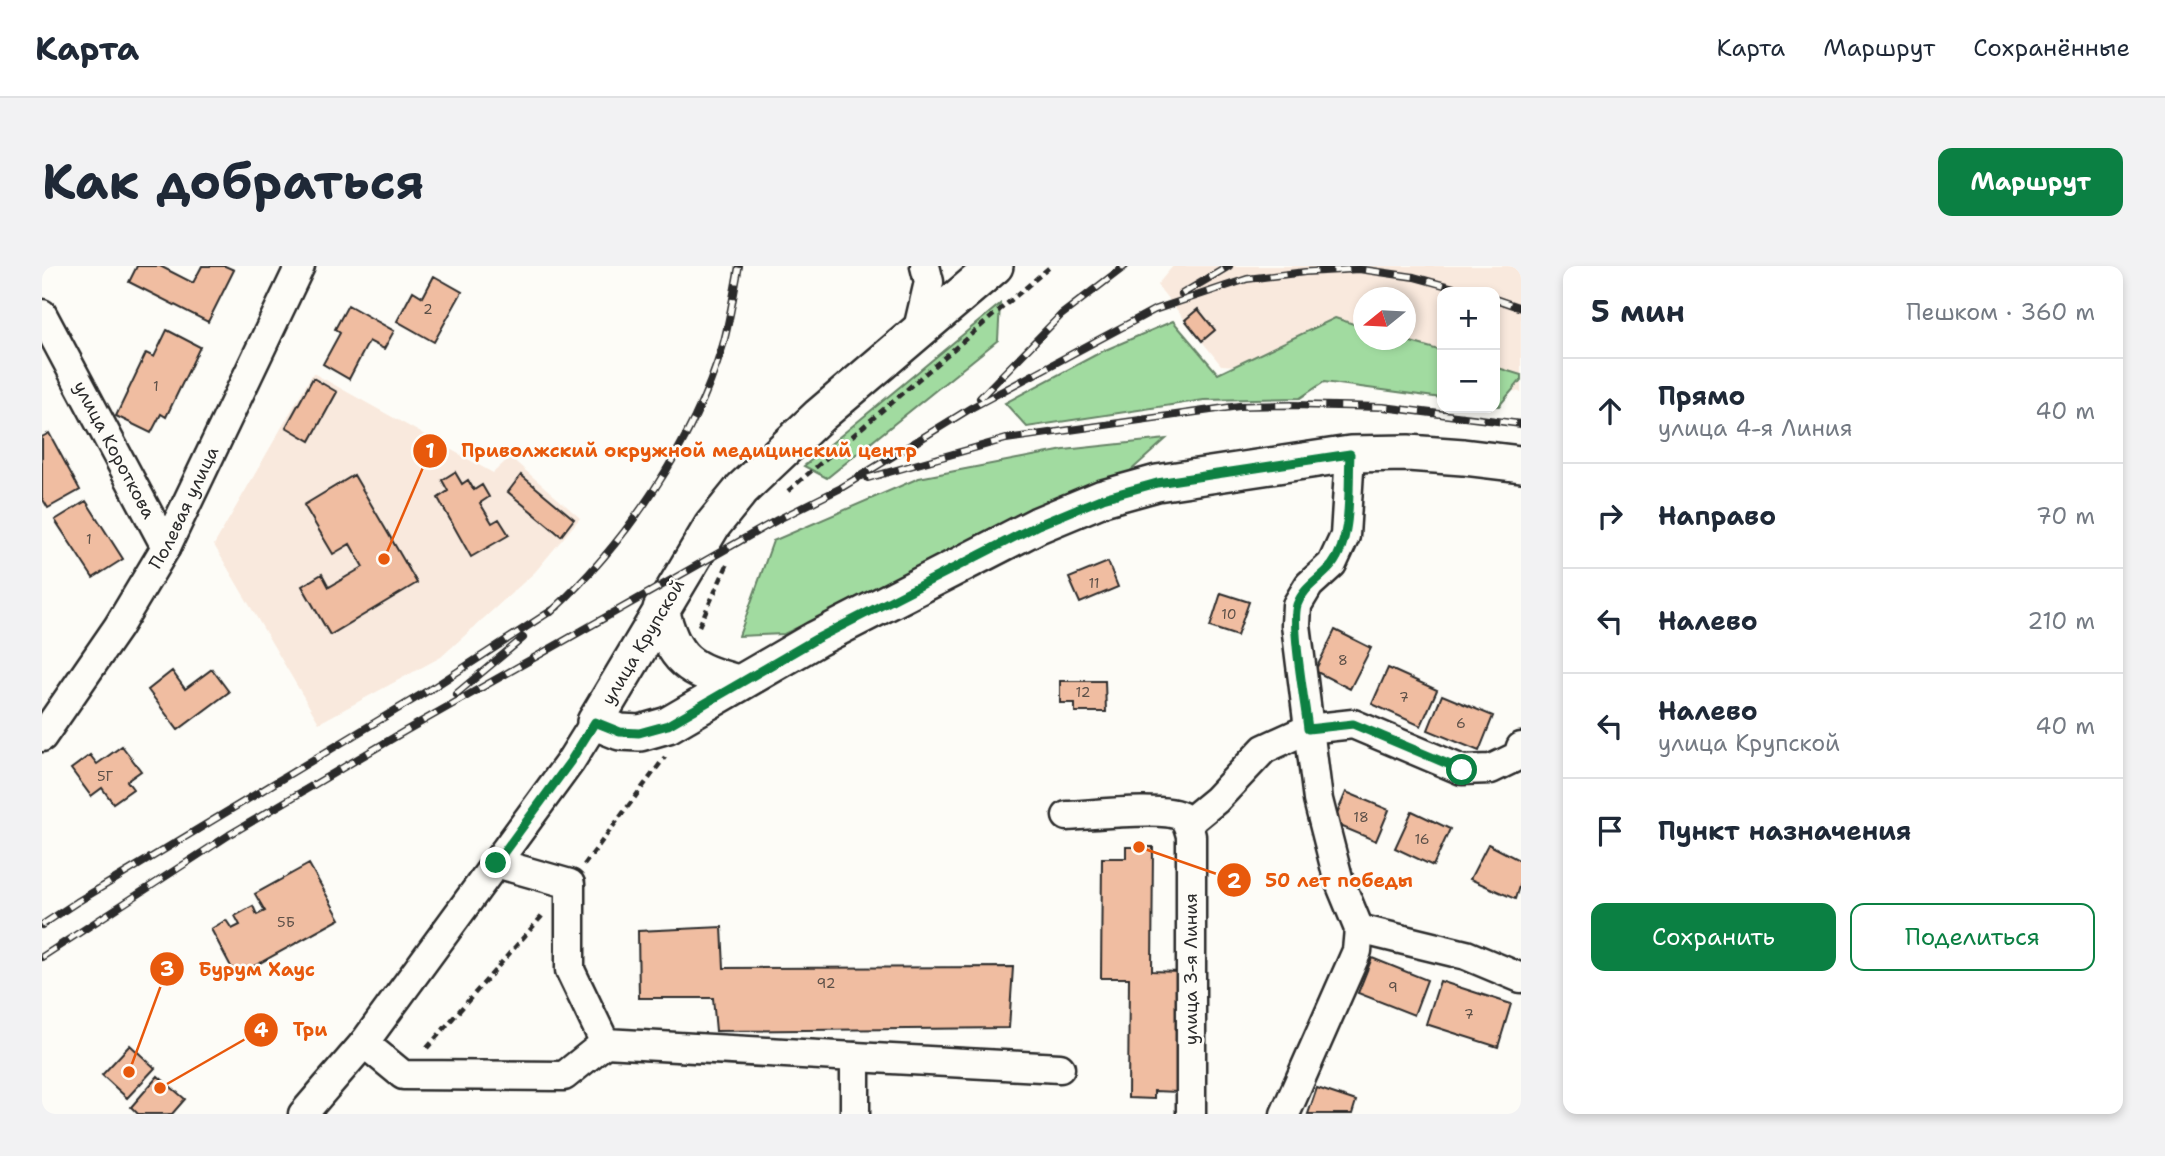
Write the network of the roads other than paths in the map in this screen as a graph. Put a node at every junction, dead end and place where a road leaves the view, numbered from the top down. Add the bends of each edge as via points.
1 (300, 266) edge
2 (925, 266) edge
3 (995, 266) edge
4 (42, 314) edge
5 (918, 330) junction
6 (1350, 454) junction
7 (1521, 464) edge
8 (166, 547) junction
9 (662, 609) junction
10 (738, 683) junction
11 (595, 722) junction
12 (1308, 729) junction
13 (42, 737) edge
14 (1521, 747) edge
15 (1067, 816) dead end
16 (1188, 822) junction
17 (496, 863) junction
18 (1359, 929) junction
19 (1521, 978) edge
20 (364, 1043) junction
21 (605, 1043) junction
22 (855, 1057) junction
23 (1060, 1068) dead end
24 (303, 1114) edge
25 (855, 1114) edge
26 (1191, 1114) edge
27 (1285, 1114) edge

1 - 8 street, Полевая улица
2 - 5 street via 929,282
3 - 5 main road, улица Крупской
4 - 8 street, улица Короткова
5 - 9 main road, улица Крупской via 742,489 712,526
6 - 7 main road via 1408,453
6 - 10 main road via 1194,476 1103,498 1038,525
6 - 12 street via 1345,536 1332,564 1309,585 1297,606
8 - 13 street, Полевая улица via 118,627
9 - 10 main road via 667,635 683,659 703,674
9 - 11 main road, улица Крупской
10 - 11 main road via 681,719 639,733 620,732
11 - 17 street, улица Крупской
12 - 14 street via 1353,724 1462,770 1491,769 1518,756
12 - 16 street via 1264,749 1216,800
12 - 18 street via 1318,800 1338,878
15 - 16 street via 1161,811
16 - 26 street, улица 3-я Линия
17 - 20 street, улица Крупской
17 - 21 street via 570,884 570,970
18 - 19 street via 1466,955
18 - 27 street via 1357,951
20 - 21 street via 403,1075 564,1076
20 - 24 street, улица Крупской
21 - 22 street
22 - 23 street
22 - 25 street

